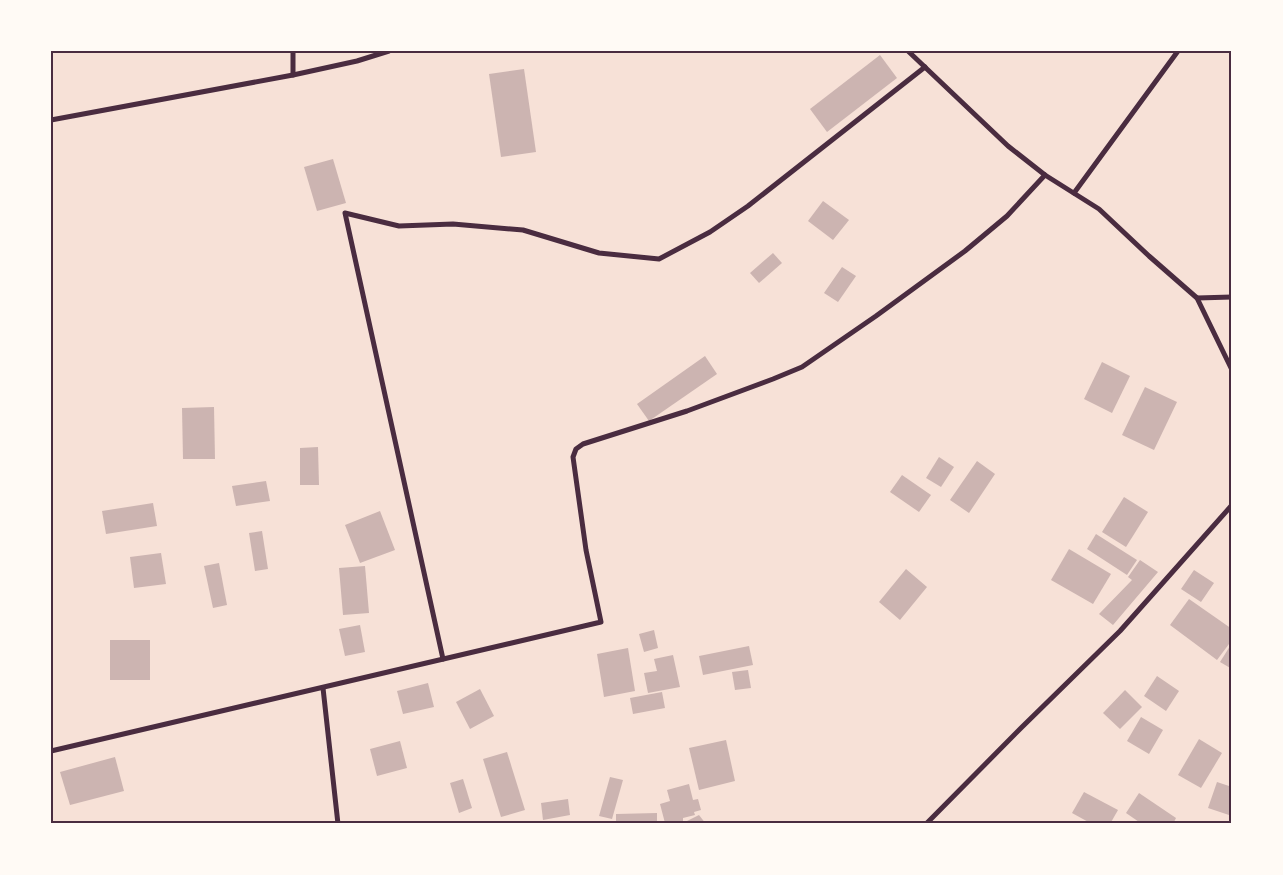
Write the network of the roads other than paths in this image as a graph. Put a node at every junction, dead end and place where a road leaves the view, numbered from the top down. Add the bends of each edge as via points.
1 (293, 51) edge
2 (390, 51) edge
3 (908, 51) edge
4 (1178, 51) edge
5 (924, 67) junction
6 (293, 75) junction
7 (51, 120) edge
8 (1045, 175) junction
9 (1074, 193) junction
10 (1197, 298) junction
11 (1232, 298) edge
12 (1232, 370) edge
13 (1232, 505) edge
14 (443, 659) junction
15 (323, 688) junction
16 (51, 751) edge
17 (338, 824) edge
18 (926, 824) edge

1 - 6 street
2 - 6 street
3 - 5 street
4 - 9 street
5 - 8 street via 1008,146
5 - 14 street via 748,206 710,232 659,259 599,253 523,230 452,224 399,226 345,213
6 - 7 street
8 - 9 street
8 - 14 street via 1007,216 964,251 802,367 576,449 573,457 586,550 601,622
9 - 10 street via 1099,209
10 - 11 street
10 - 12 street
13 - 18 street via 1120,632
14 - 15 street
15 - 16 street
15 - 17 street

